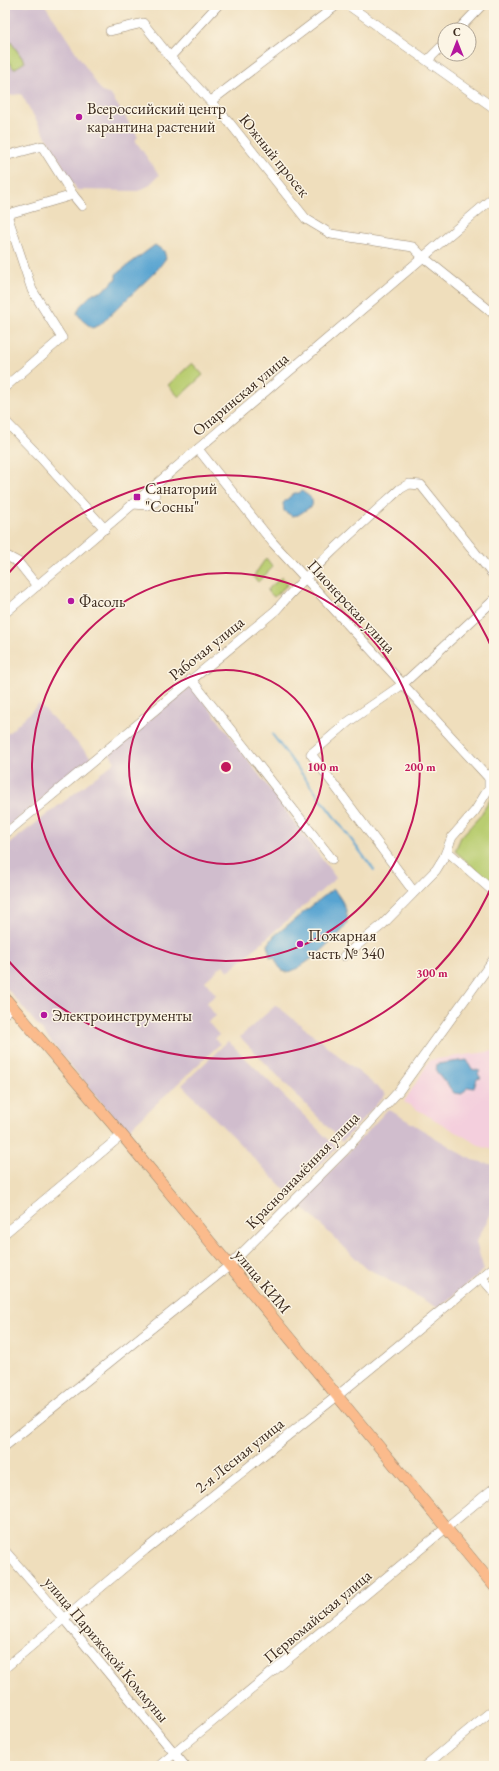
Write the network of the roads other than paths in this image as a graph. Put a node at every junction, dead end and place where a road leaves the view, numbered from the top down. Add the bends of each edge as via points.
1 (218, 5) edge
2 (337, 5) edge
3 (348, 5) edge
4 (482, 5) edge
5 (466, 22) edge
6 (110, 31) dead end
7 (437, 51) edge
8 (170, 57) junction
9 (428, 60) junction
10 (211, 100) junction
11 (494, 108) edge
12 (5, 156) edge
13 (73, 196) junction
14 (494, 197) edge
15 (82, 206) dead end
16 (6, 215) edge
17 (423, 257) junction
18 (494, 314) edge
19 (5, 387) edge
20 (5, 421) edge
21 (198, 449) junction
22 (105, 529) junction
23 (5, 555) edge
24 (494, 576) edge
25 (305, 577) junction
26 (37, 586) junction
27 (494, 600) edge
28 (5, 613) edge
29 (192, 679) junction
30 (403, 684) junction
31 (492, 774) edge
32 (5, 834) edge
33 (447, 851) junction
34 (332, 859) dead end
35 (414, 892) junction
36 (494, 892) edge
37 (344, 956) dead end
38 (494, 959) edge
39 (5, 998) edge
40 (9, 1010) edge
41 (122, 1135) junction
42 (5, 1233) edge
43 (229, 1266) junction
44 (494, 1267) edge
45 (481, 1277) junction
46 (494, 1292) edge
47 (337, 1396) junction
48 (5, 1446) edge
49 (494, 1488) edge
50 (446, 1528) junction
51 (5, 1551) edge
52 (494, 1586) edge
53 (63, 1618) junction
54 (5, 1668) edge
55 (494, 1709) edge
56 (174, 1753) junction
57 (159, 1766) edge
58 (185, 1766) edge
59 (425, 1766) edge

1 - 8 street
2 - 10 street
3 - 9 street
4 - 5 street
6 - 8 street, Южный просек via 143,23
7 - 9 street
8 - 10 street, Южный просек
9 - 11 street
10 - 17 street, Южный просек via 306,219 331,234 413,247
12 - 13 street via 42,146
13 - 15 street
13 - 16 street
14 - 17 street, Опаринская улица
16 - 19 street via 32,290 62,338
17 - 18 street, Южный просек
17 - 21 street, Опаринская улица
20 - 22 street
21 - 22 street, Опаринская улица via 148,491 155,495 155,502 148,505 133,504
21 - 25 street, Пионерская улица via 273,543
22 - 26 street
23 - 26 street via 18,562
24 - 25 street, Рабочая улица via 421,485 415,483 400,489
25 - 29 street, Рабочая улица via 276,610
25 - 30 street, Пионерская улица
26 - 28 street
27 - 30 street
29 - 32 street, Рабочая улица
29 - 34 street
30 - 31 street, Пионерская улица
30 - 35 street via 348,722 311,754
31 - 33 street via 489,788 475,811 452,837
33 - 35 street via 436,870
33 - 36 street
35 - 37 street via 382,925
38 - 43 street, Краснознамённая улица via 398,1092 345,1150
39 - 40 main road, улица КИМ
40 - 41 main road, улица КИМ
41 - 42 street
41 - 43 main road, улица КИМ
43 - 47 main road, улица КИМ
43 - 48 street, Краснознамённая улица
44 - 45 street, 2-я Лесная улица
45 - 46 street
45 - 47 street, 2-я Лесная улица
47 - 50 main road, улица КИМ
47 - 53 street, 2-я Лесная улица
49 - 50 street, Первомайская улица
50 - 52 main road, улица КИМ
50 - 56 street, Первомайская улица
51 - 53 street, улица Парижской Коммуны
53 - 54 street, 2-я Лесная улица
53 - 56 street, улица Парижской Коммуны
55 - 59 street
56 - 57 street, Первомайская улица
56 - 58 street, улица Парижской Коммуны

